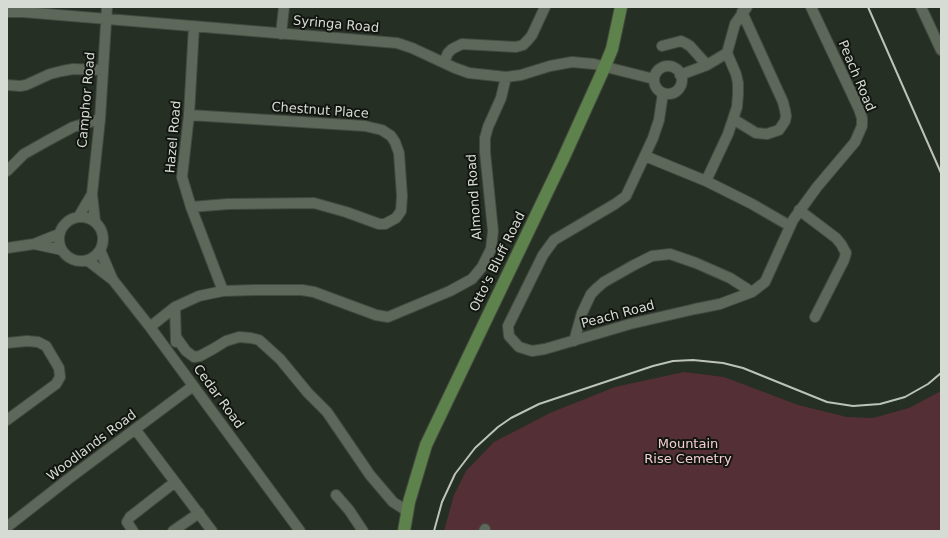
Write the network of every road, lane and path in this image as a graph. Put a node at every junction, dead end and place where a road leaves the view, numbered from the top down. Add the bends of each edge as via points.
1 (108, 7) edge
2 (284, 7) edge
3 (545, 7) edge
4 (621, 7) edge
5 (811, 7) edge
6 (921, 7) edge
7 (24, 9) edge
8 (745, 10) edge
9 (7, 12) edge
10 (106, 20) junction
11 (194, 26) junction
12 (281, 34) junction
13 (662, 46) dead end
14 (941, 50) edge
15 (727, 53) junction
16 (444, 62) junction
17 (707, 65) junction
18 (605, 66) junction
19 (103, 70) junction
20 (680, 75) junction
21 (506, 77) junction
22 (654, 79) junction
23 (7, 85) edge
24 (663, 93) junction
25 (189, 114) junction
26 (100, 119) junction
27 (734, 119) junction
28 (645, 156) junction
29 (7, 171) edge
30 (706, 181) junction
31 (92, 194) junction
32 (191, 206) junction
33 (799, 210) junction
34 (79, 216) junction
35 (95, 221) junction
36 (790, 226) junction
37 (60, 234) junction
38 (34, 244) junction
39 (7, 248) edge
40 (62, 250) junction
41 (100, 250) junction
42 (86, 260) junction
43 (113, 280) junction
44 (223, 291) junction
45 (752, 292) junction
46 (175, 307) junction
47 (815, 317) dead end
48 (150, 327) junction
49 (176, 337) junction
50 (574, 340) junction
51 (7, 343) edge
52 (174, 360) junction
53 (193, 386) junction
54 (7, 420) edge
55 (135, 429) junction
56 (175, 482) junction
57 (336, 495) dead end
58 (407, 511) junction
59 (199, 513) junction
60 (7, 527) edge
61 (133, 531) edge
62 (172, 531) edge
63 (212, 531) edge
64 (300, 531) edge
65 (363, 531) edge
66 (404, 531) edge

1 - 10 street, Camphor Road
2 - 12 street
3 - 16 street via 532,34 523,45 516,47 462,44 452,49
4 - 18 main road, Otto's Bluff Road via 612,49
5 - 33 street, Peach Road via 859,109 862,126 855,142
6 - 14 street
7 - 9 street, Syringa Road
7 - 10 street, Syringa Road
8 - 15 street via 735,24
8 - 27 street via 783,102 786,116 779,130 767,134 756,132
10 - 11 street, Syringa Road
10 - 19 street, Camphor Road
11 - 12 street, Syringa Road
11 - 25 street, Hazel Road
12 - 16 street, Syringa Road via 397,43
13 - 17 street via 685,43
15 - 17 street
15 - 27 street via 738,82
16 - 21 street, Syringa Road via 469,73
17 - 20 street
18 - 21 street, Syringa Road via 572,62 521,76
18 - 22 street, Syringa Road
18 - 58 main road, Otto's Bluff Road via 564,159 426,445
19 - 23 street via 62,70 20,86
19 - 26 street, Camphor Road
20 - 22 street via 674,68 665,67 658,71
20 - 24 street via 679,88 672,93
21 - 44 street, Almond Road via 501,98 485,138 484,152 493,231 491,249 482,267 472,279 388,317 302,290
22 - 24 street via 657,89
24 - 28 street via 660,120
25 - 32 street, Hazel Road via 182,177
25 - 32 street, Chestnut Place via 364,126 382,130 391,136 399,153 402,196 401,211 396,218 385,224 314,203
26 - 29 street via 73,127 47,141 24,154
26 - 31 street, Camphor Road
27 - 30 street
28 - 30 street
28 - 50 street via 626,196 549,245 508,326 511,339 519,347 532,351
30 - 36 street
31 - 34 street, Camphor Road
31 - 35 street, Camphor Road
32 - 44 street, Hazel Road
33 - 36 street, Peach Road
33 - 47 street via 836,238 846,253
34 - 35 street
34 - 37 street via 66,222
35 - 41 street via 103,235
36 - 45 street, Peach Road via 765,282
37 - 38 street
37 - 40 street
38 - 39 street
38 - 40 street
40 - 42 street via 77,261
41 - 42 street via 94,257
41 - 43 street, Cedar Road
42 - 43 street, Cedar Road
43 - 48 street, Cedar Road
44 - 46 street, Almond Road via 199,296
45 - 50 street, Peach Road via 720,304 666,315
45 - 50 street, Peach Road via 730,278 696,263 670,254 652,256 604,282 594,291 582,313
46 - 48 street, Almond Road
46 - 49 street
48 - 52 street, Cedar Road
49 - 52 street
49 - 58 street via 194,357 239,337 259,340 280,359 327,412 370,475 393,502
51 - 54 street via 27,341 46,346 59,368 60,377 56,384
52 - 53 street, Cedar Road
53 - 55 street, Woodlands Road
53 - 64 street, Cedar Road
55 - 56 street
55 - 60 street, Woodlands Road
56 - 59 street
56 - 61 street via 130,517 127,522
57 - 65 street
58 - 66 main road, Otto's Bluff Road
59 - 62 street
59 - 63 street

